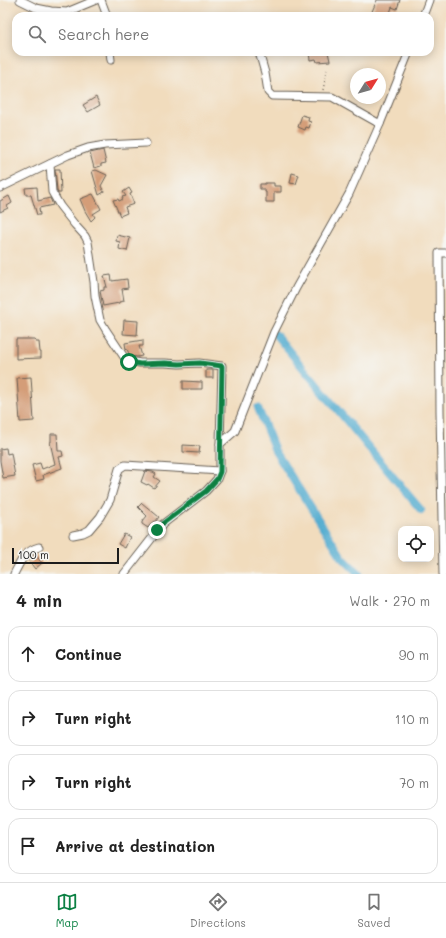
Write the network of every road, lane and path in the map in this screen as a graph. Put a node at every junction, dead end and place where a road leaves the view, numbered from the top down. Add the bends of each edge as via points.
1 (20, 0) edge
2 (96, 0) edge
3 (101, 0) edge
4 (429, 0) edge
5 (106, 12) edge
6 (424, 12) edge
7 (110, 56) edge
8 (260, 56) edge
9 (406, 56) edge
10 (111, 60) dead end
11 (327, 70) dead end
12 (322, 96) junction
13 (380, 124) junction
14 (146, 143) dead end
15 (50, 164) junction
16 (0, 188) edge
17 (446, 253) edge
18 (443, 411) edge
19 (220, 444) junction
20 (220, 472) junction
21 (73, 535) dead end
22 (39, 547) dead end
23 (14, 574) edge
24 (124, 574) edge
25 (443, 574) edge

1 - 2 street via 36,8 67,12
3 - 5 street
4 - 6 street
7 - 10 street
8 - 12 street via 268,92 272,96
9 - 13 street
11 - 12 path
12 - 13 street via 332,97
13 - 19 street via 349,194 274,332 235,431
14 - 15 street via 88,148
15 - 16 street
15 - 19 street via 52,192 88,242 100,320 124,357 129,362 140,364 200,363 222,366
17 - 18 street via 439,253
18 - 25 street
19 - 20 street
20 - 21 street via 125,466 119,469 110,500 94,526 83,533
20 - 24 street via 206,491 162,524
22 - 23 street via 26,553

